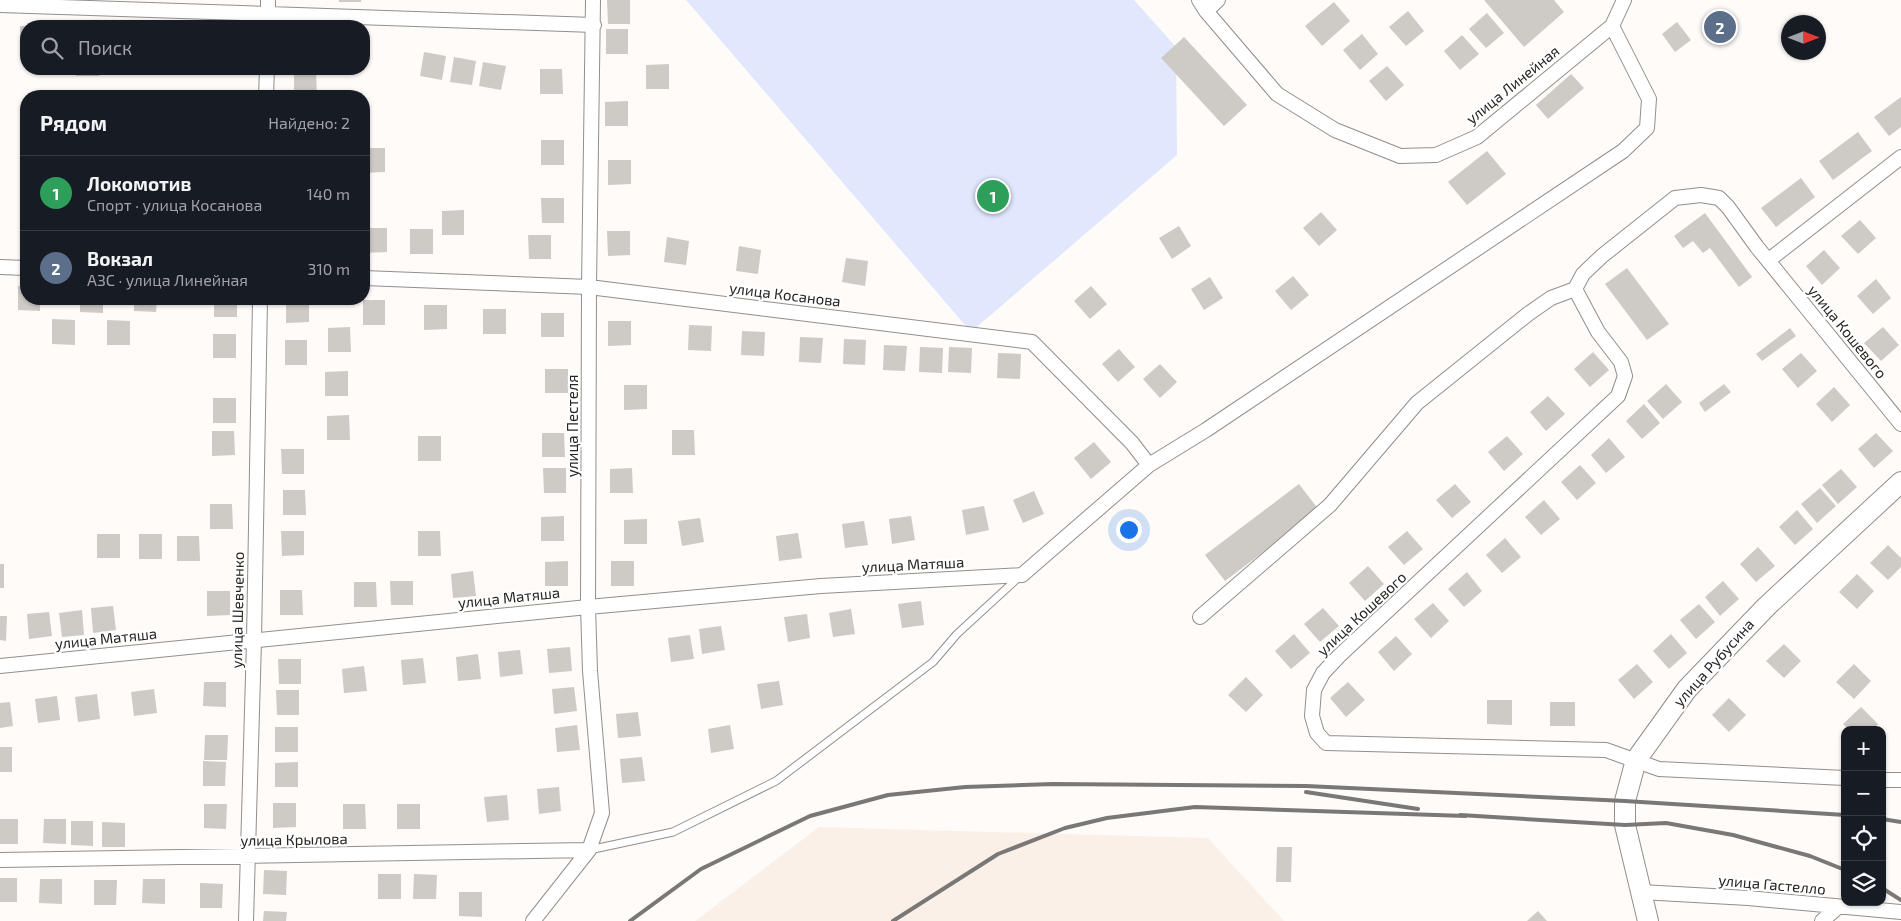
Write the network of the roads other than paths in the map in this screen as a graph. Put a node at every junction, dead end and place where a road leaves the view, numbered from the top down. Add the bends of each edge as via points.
1 (594, 0) edge
2 (1218, 0) edge
3 (1624, 0) edge
4 (0, 5) edge
5 (1203, 5) edge
6 (268, 13) edge
7 (594, 25) junction
8 (1612, 26) junction
9 (267, 75) edge
10 (266, 90) edge
11 (1901, 157) edge
12 (1768, 260) junction
13 (0, 268) edge
14 (20, 268) edge
15 (370, 278) edge
16 (589, 287) junction
17 (1575, 289) junction
18 (260, 305) edge
19 (1901, 424) edge
20 (1149, 465) junction
21 (1901, 482) edge
22 (1022, 575) junction
23 (588, 607) junction
24 (1200, 617) dead end
25 (254, 641) junction
26 (0, 666) edge
27 (1636, 760) junction
28 (1841, 778) edge
29 (1886, 780) edge
30 (1901, 780) edge
31 (589, 850) junction
32 (247, 857) junction
33 (0, 860) edge
34 (1641, 892) junction
35 (1838, 907) junction
36 (1901, 912) edge
37 (246, 921) edge
38 (533, 921) edge
39 (1648, 921) edge
40 (1822, 921) edge

1 - 7 street, улица Пестеля
2 - 5 street
3 - 8 street, улица Линейная
4 - 6 street
5 - 8 street, улица Линейная via 1277,94 1335,130 1400,156 1436,156 1477,137
6 - 7 street
7 - 16 street, улица Пестеля
8 - 20 street via 1649,99 1647,128 1623,151 1214,425
9 - 10 street
11 - 12 street
12 - 17 street, улица Кошевого via 1719,198 1701,195 1675,198 1602,256 1583,274
12 - 19 street, улица Кошевого
13 - 14 street
15 - 16 street, улица Косанова
16 - 20 street, улица Косанова via 1032,342 1132,443
16 - 23 street, улица Пестеля
17 - 24 street via 1552,298 1528,314 1417,403 1330,505
17 - 27 street, улица Кошевого via 1598,332 1621,362 1625,376 1618,396 1339,656 1323,673 1314,690 1312,716 1316,733 1326,743 1606,750
18 - 25 street, улица Шевченко
20 - 22 street
21 - 27 street, улица Рубусина via 1767,606 1687,689
22 - 23 street, улица Матяша via 821,586
22 - 31 lane via 957,634 933,662 776,781 673,832
23 - 25 street, улица Матяша
23 - 31 street, улица Пестеля via 602,813
25 - 26 street, улица Матяша
25 - 32 street, улица Шевченко
27 - 28 street, улица Кошевого via 1659,769
27 - 34 street, улица Рубусина via 1625,801 1625,825
29 - 30 street
31 - 32 street, улица Крылова
31 - 38 street, улица Пестеля
32 - 33 street, улица Крылова
32 - 37 street, улица Шевченко
34 - 35 street, улица Гастелло
34 - 39 street, улица Рубусина
35 - 36 street, улица Гастелло
35 - 40 street

